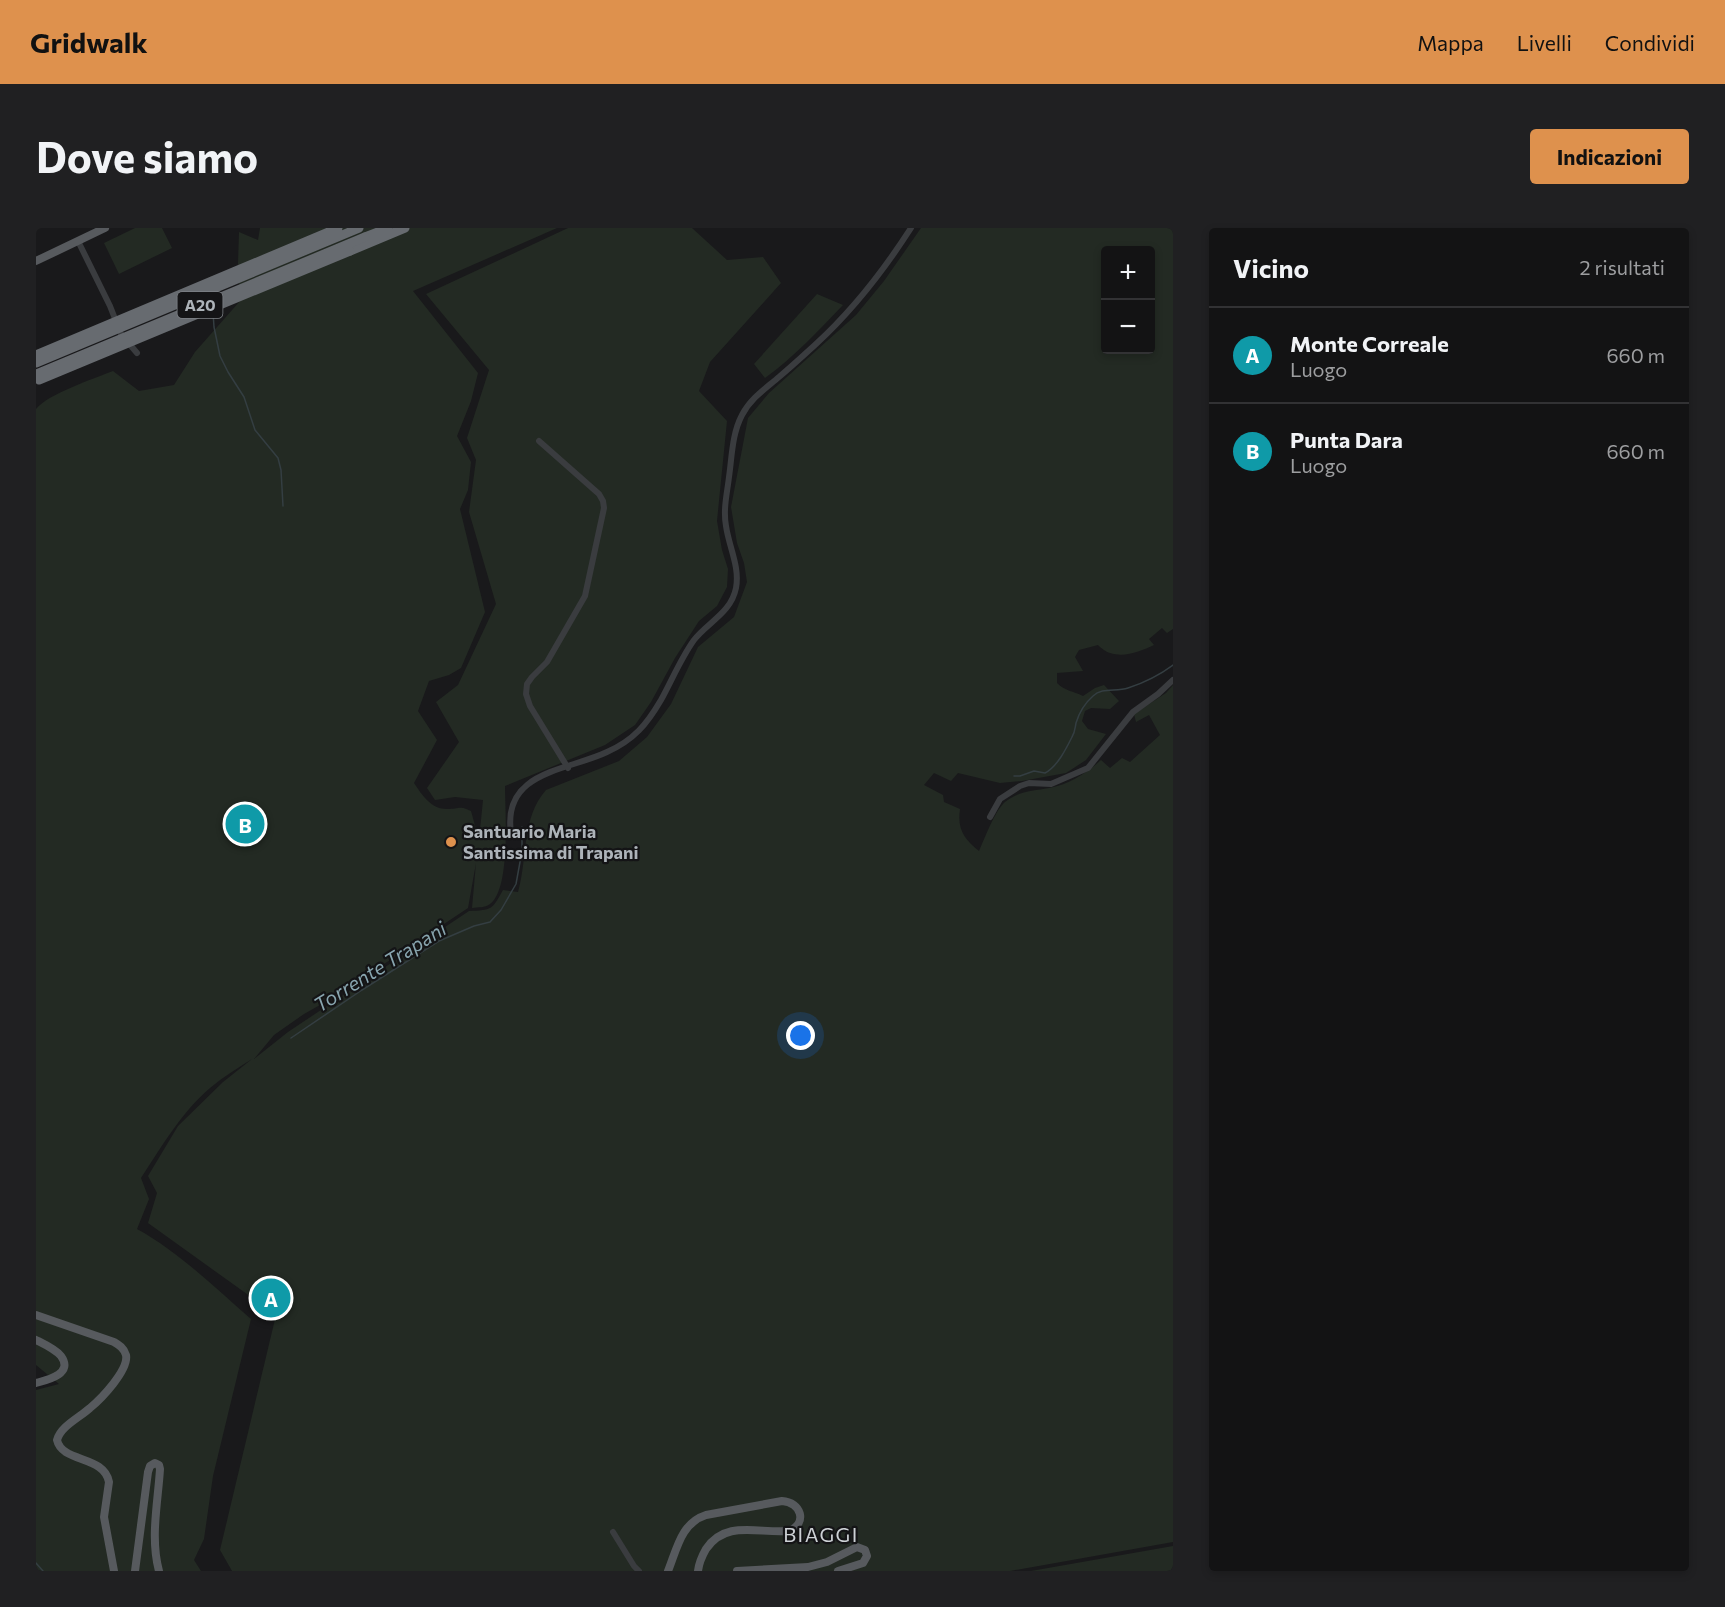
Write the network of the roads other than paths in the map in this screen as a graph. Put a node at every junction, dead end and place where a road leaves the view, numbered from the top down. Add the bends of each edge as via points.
1 (105, 228) edge
2 (338, 228) edge
3 (359, 228) edge
4 (388, 228) edge
5 (405, 228) edge
6 (912, 228) edge
7 (78, 241) junction
8 (36, 261) edge
9 (137, 352) dead end
10 (36, 355) edge
11 (36, 363) edge
12 (36, 374) edge
13 (36, 382) edge
14 (539, 441) dead end
15 (1173, 680) edge
16 (568, 768) junction
17 (990, 817) dead end
18 (512, 833) dead end
19 (36, 1315) edge
20 (36, 1340) edge
21 (36, 1383) edge
22 (613, 1532) dead end
23 (114, 1571) edge
24 (135, 1571) edge
25 (159, 1571) edge
26 (639, 1571) edge
27 (668, 1571) edge
28 (698, 1571) edge
29 (737, 1571) edge
30 (838, 1571) edge

1 - 7 main road
2 - 10 highway, bridge
3 - 11 highway, A20, bridge
4 - 12 highway, A20, bridge
5 - 13 highway, bridge
6 - 16 street via 856,307 818,346 762,393 744,418 736,444 727,512 740,570 739,589 731,607 696,642 643,732 609,755
7 - 8 main road
7 - 9 street via 121,334
14 - 16 street via 599,494 604,508 585,596 547,662 529,680 526,691 530,706
15 - 17 street via 1133,712 1088,768 1051,784 1020,786 1000,799
16 - 18 street via 527,788 517,803
19 - 23 main road via 110,1340 125,1353 124,1366 110,1386 92,1407 62,1430 57,1440 63,1451 93,1464 108,1477 105,1521
20 - 21 main road via 58,1354 63,1366 57,1377
22 - 26 street
24 - 25 main road via 148,1472 155,1463 160,1469 156,1523
27 - 28 main road via 684,1531 699,1517 782,1501 798,1509 800,1521 789,1531 741,1530 720,1535 703,1554
29 - 30 main road via 808,1567 857,1547 865,1550 863,1563

